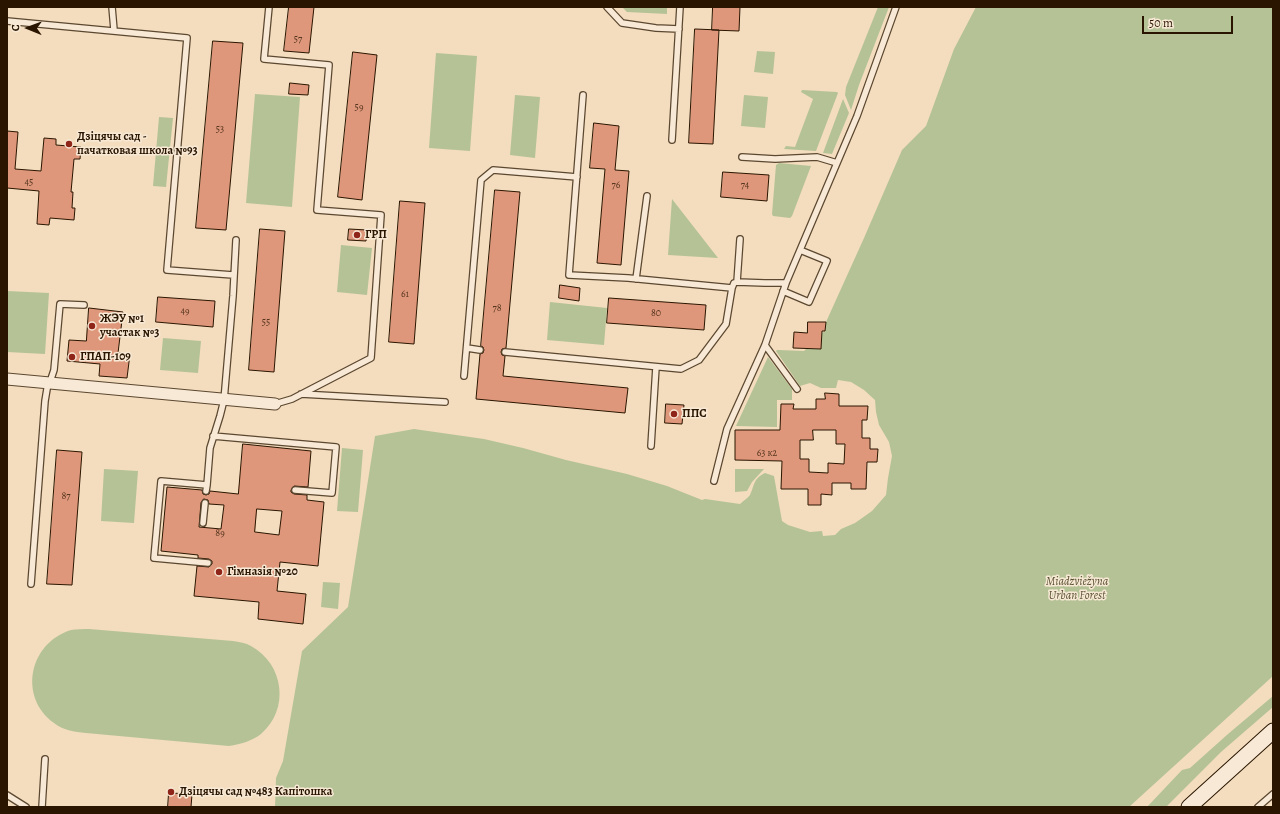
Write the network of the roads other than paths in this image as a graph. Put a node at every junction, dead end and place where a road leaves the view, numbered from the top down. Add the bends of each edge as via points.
1 (112, 7) edge
2 (269, 7) edge
3 (607, 7) edge
4 (680, 7) edge
5 (896, 7) edge
6 (7, 21) edge
7 (679, 29) junction
8 (114, 30) junction
9 (583, 95) dead end
10 (672, 140) dead end
11 (742, 157) dead end
12 (837, 163) junction
13 (577, 177) junction
14 (647, 196) dead end
15 (740, 239) dead end
16 (236, 240) dead end
17 (800, 250) junction
18 (233, 275) junction
19 (636, 279) junction
20 (737, 282) junction
21 (786, 283) junction
22 (732, 288) junction
23 (783, 291) junction
24 (84, 305) dead end
25 (765, 345) junction
26 (466, 348) junction
27 (480, 350) dead end
28 (505, 352) dead end
29 (656, 367) junction
30 (464, 376) dead end
31 (7, 379) edge
32 (48, 383) junction
33 (797, 389) dead end
34 (301, 394) junction
35 (224, 400) junction
36 (445, 402) dead end
37 (275, 404) joint
38 (214, 436) junction
39 (651, 446) dead end
40 (714, 481) dead end
41 (295, 490) dead end
42 (205, 504) dead end
43 (203, 523) dead end
44 (208, 563) dead end
45 (31, 584) dead end
46 (1273, 731) edge
47 (45, 759) dead end
48 (1273, 794) edge
49 (7, 795) edge
50 (26, 807) edge
51 (42, 807) edge
52 (1189, 807) edge
53 (1258, 807) edge

1 - 8 lane
2 - 34 lane via 264,59 329,65 317,210 381,215 371,358
3 - 7 lane via 622,23
4 - 7 lane
5 - 12 lane via 857,116
6 - 8 lane
7 - 10 lane
8 - 18 lane via 187,38 167,270
9 - 13 lane
11 - 12 lane via 817,157
12 - 17 lane
13 - 19 lane via 569,274
13 - 26 lane via 492,170 481,180
14 - 19 lane
15 - 20 lane
16 - 18 lane
17 - 21 lane
17 - 23 lane via 827,261 809,302
18 - 35 lane
19 - 22 lane
20 - 21 lane
20 - 22 lane
21 - 23 lane
22 - 29 lane via 726,324 699,360 681,369
23 - 25 lane
24 - 32 lane via 60,304 54,370
25 - 33 lane
25 - 40 lane via 727,429
26 - 27 lane
26 - 30 lane
28 - 29 lane
29 - 39 lane
31 - 32 street
32 - 35 street
32 - 45 lane
34 - 36 lane
34 - 37 lane
35 - 37 street
35 - 38 lane
38 - 41 lane via 336,448 332,493
38 - 44 lane via 210,448 206,488 161,481 154,558
42 - 43 lane
46 - 52 main road
47 - 51 lane
48 - 53 lane
49 - 50 lane

